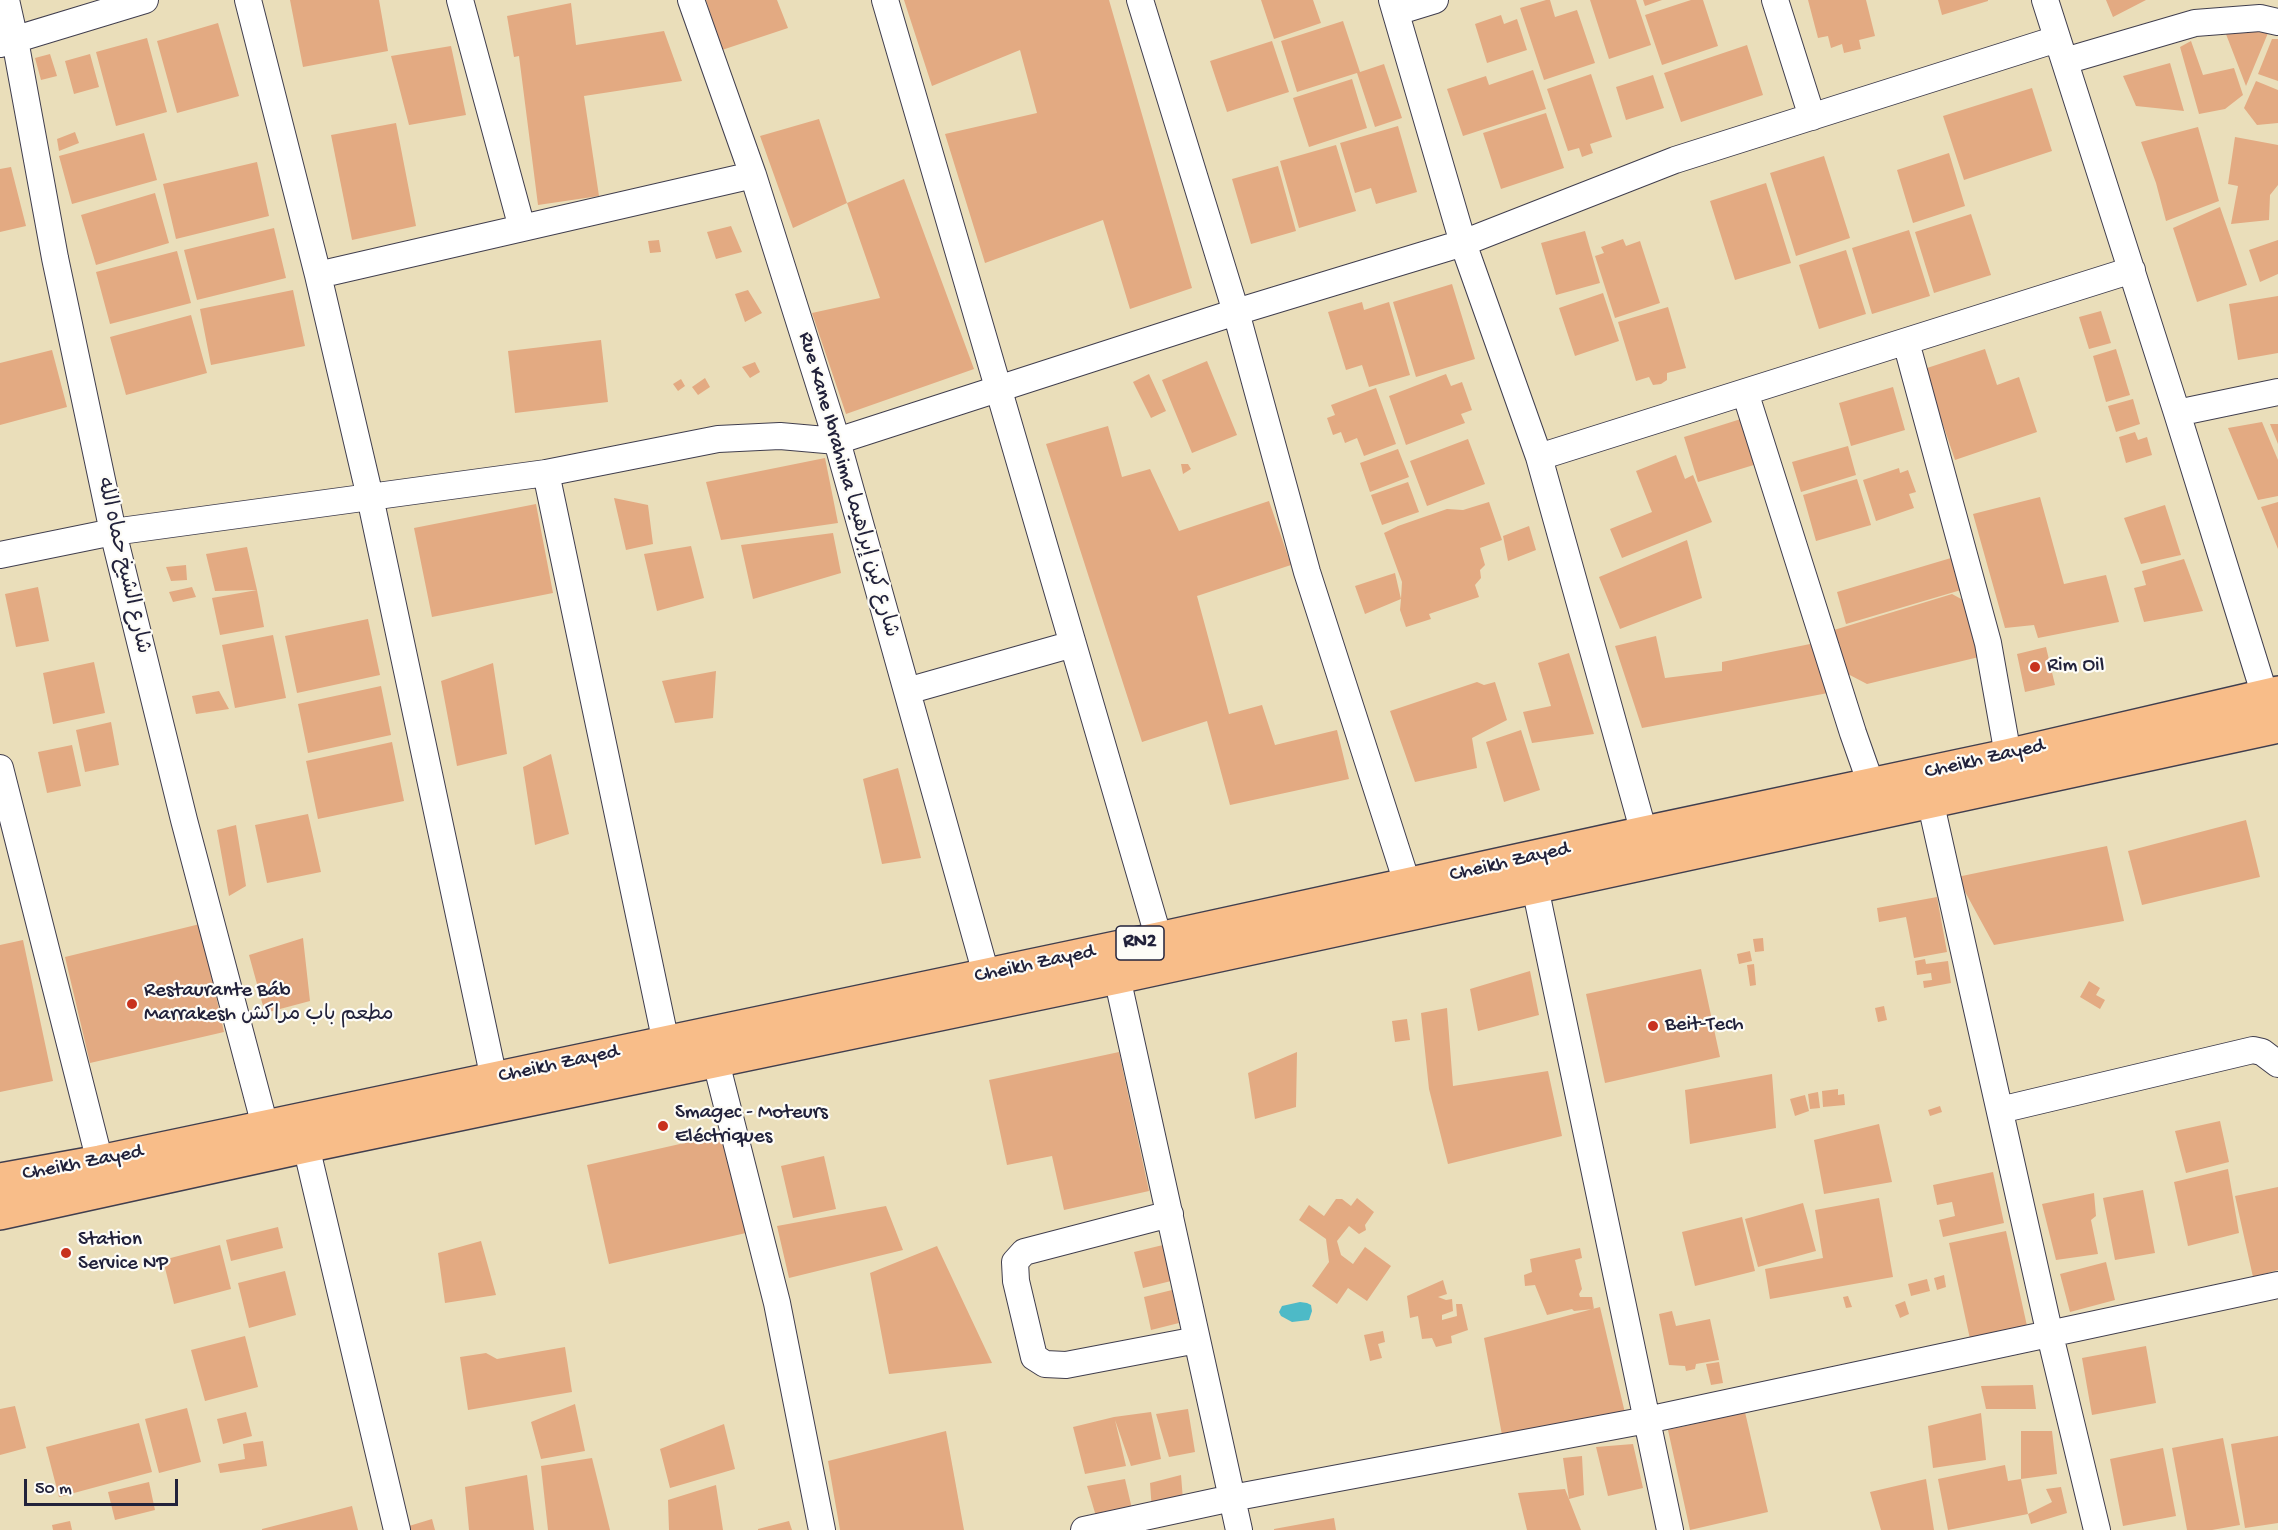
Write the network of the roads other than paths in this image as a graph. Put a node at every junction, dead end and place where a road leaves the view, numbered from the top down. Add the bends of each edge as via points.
1 (6, 0) edge
2 (145, 0) edge
3 (248, 0) edge
4 (460, 0) edge
5 (691, 0) edge
6 (885, 0) edge
7 (1140, 0) edge
8 (1435, 0) edge
9 (1775, 0) edge
10 (2045, 0) edge
11 (1394, 6) edge
12 (2278, 22) edge
13 (8, 42) edge
14 (2061, 50) junction
15 (1812, 117) junction
16 (753, 176) junction
17 (522, 228) junction
18 (1463, 243) junction
19 (2132, 270) junction
20 (318, 275) junction
21 (1236, 312) junction
22 (1905, 342) junction
23 (1000, 389) junction
24 (1745, 392) junction
25 (2278, 392) edge
26 (2178, 413) junction
27 (837, 441) junction
28 (1539, 457) junction
29 (546, 473) junction
30 (370, 497) junction
31 (112, 532) junction
32 (0, 555) edge
33 (1073, 644) junction
34 (907, 690) junction
35 (2271, 694) edge
36 (2277, 730) edge
37 (0, 768) edge
38 (2010, 769) junction
39 (1871, 784) junction
40 (1930, 800) junction
41 (1644, 833) junction
42 (1408, 886) junction
43 (1535, 887) junction
44 (1159, 939) junction
45 (986, 974) junction
46 (1117, 977) junction
47 (666, 1043) junction
48 (716, 1062) junction
49 (2278, 1064) edge
50 (494, 1079) junction
51 (2000, 1110) junction
52 (265, 1126) junction
53 (306, 1146) junction
54 (100, 1162) junction
55 (0, 1180) edge
56 (0, 1213) edge
57 (1170, 1214) junction
58 (2278, 1285) edge
59 (2050, 1335) junction
60 (1197, 1340) junction
61 (1647, 1420) junction
62 (1232, 1498) junction
63 (397, 1530) edge
64 (822, 1530) edge
65 (1084, 1530) edge
66 (1239, 1530) edge
67 (1670, 1530) edge
68 (2097, 1530) edge

1 - 13 street, شارع الشيخ حماه الله
2 - 13 street
3 - 20 street
4 - 17 street
5 - 16 street, Rue Kane Ibrahima شارع كين إبراهيما
6 - 23 street
7 - 21 street
8 - 11 street
9 - 15 street
10 - 14 street
11 - 18 street
12 - 14 street via 2260,18 2195,23
13 - 31 street, شارع الشيخ حماه الله
14 - 15 street
14 - 19 street
15 - 18 street via 1675,160
16 - 17 street
16 - 27 street, Rue Kane Ibrahima شارع كين إبراهيما
17 - 20 street
18 - 21 street
18 - 28 street
19 - 22 street
19 - 26 street
20 - 30 street
21 - 23 street
21 - 42 street via 1307,572
22 - 24 street
22 - 38 street via 1988,643
23 - 27 street
23 - 33 street
24 - 28 street
24 - 39 street
25 - 26 street
26 - 35 street
27 - 29 street via 780,436 718,439
27 - 34 street, Rue Kane Ibrahima شارع كين إبراهيما
28 - 41 street
29 - 30 street
29 - 47 street
30 - 31 street
30 - 50 street
31 - 32 street
31 - 52 street, شارع الشيخ حماه الله
33 - 34 street
33 - 44 street
34 - 45 street, Rue Kane Ibrahima شارع كين إبراهيما
35 - 36 street
35 - 38 highway, Cheikh Zayed / RN2
36 - 38 highway, Cheikh Zayed / RN2
37 - 54 street
38 - 39 highway, Cheikh Zayed / RN2
38 - 40 highway, Cheikh Zayed / RN2
39 - 41 highway, Cheikh Zayed / RN2
40 - 43 highway, Cheikh Zayed / RN2
40 - 51 street
41 - 42 highway, Cheikh Zayed / RN2
42 - 44 highway, Cheikh Zayed / RN2
43 - 46 highway, Cheikh Zayed / RN2
43 - 61 street
44 - 45 highway, Cheikh Zayed / RN2
45 - 47 highway, Cheikh Zayed / RN2
46 - 48 highway, Cheikh Zayed / RN2
46 - 57 street
47 - 50 highway, Cheikh Zayed / RN2
48 - 53 highway, Cheikh Zayed / RN2
48 - 64 street via 777,1303
49 - 51 street via 2253,1050
50 - 52 highway, Cheikh Zayed / RN2
51 - 59 street
52 - 54 highway, Cheikh Zayed / RN2
53 - 56 highway, Cheikh Zayed / RN2
53 - 63 street
54 - 55 highway, Cheikh Zayed / RN2
57 - 60 street
57 - 60 street via 1024,1252 1015,1262 1016,1281 1034,1357 1046,1364 1066,1365
58 - 59 street
59 - 61 street
59 - 68 street
60 - 62 street
61 - 62 street
61 - 67 street
62 - 65 street
62 - 66 street

